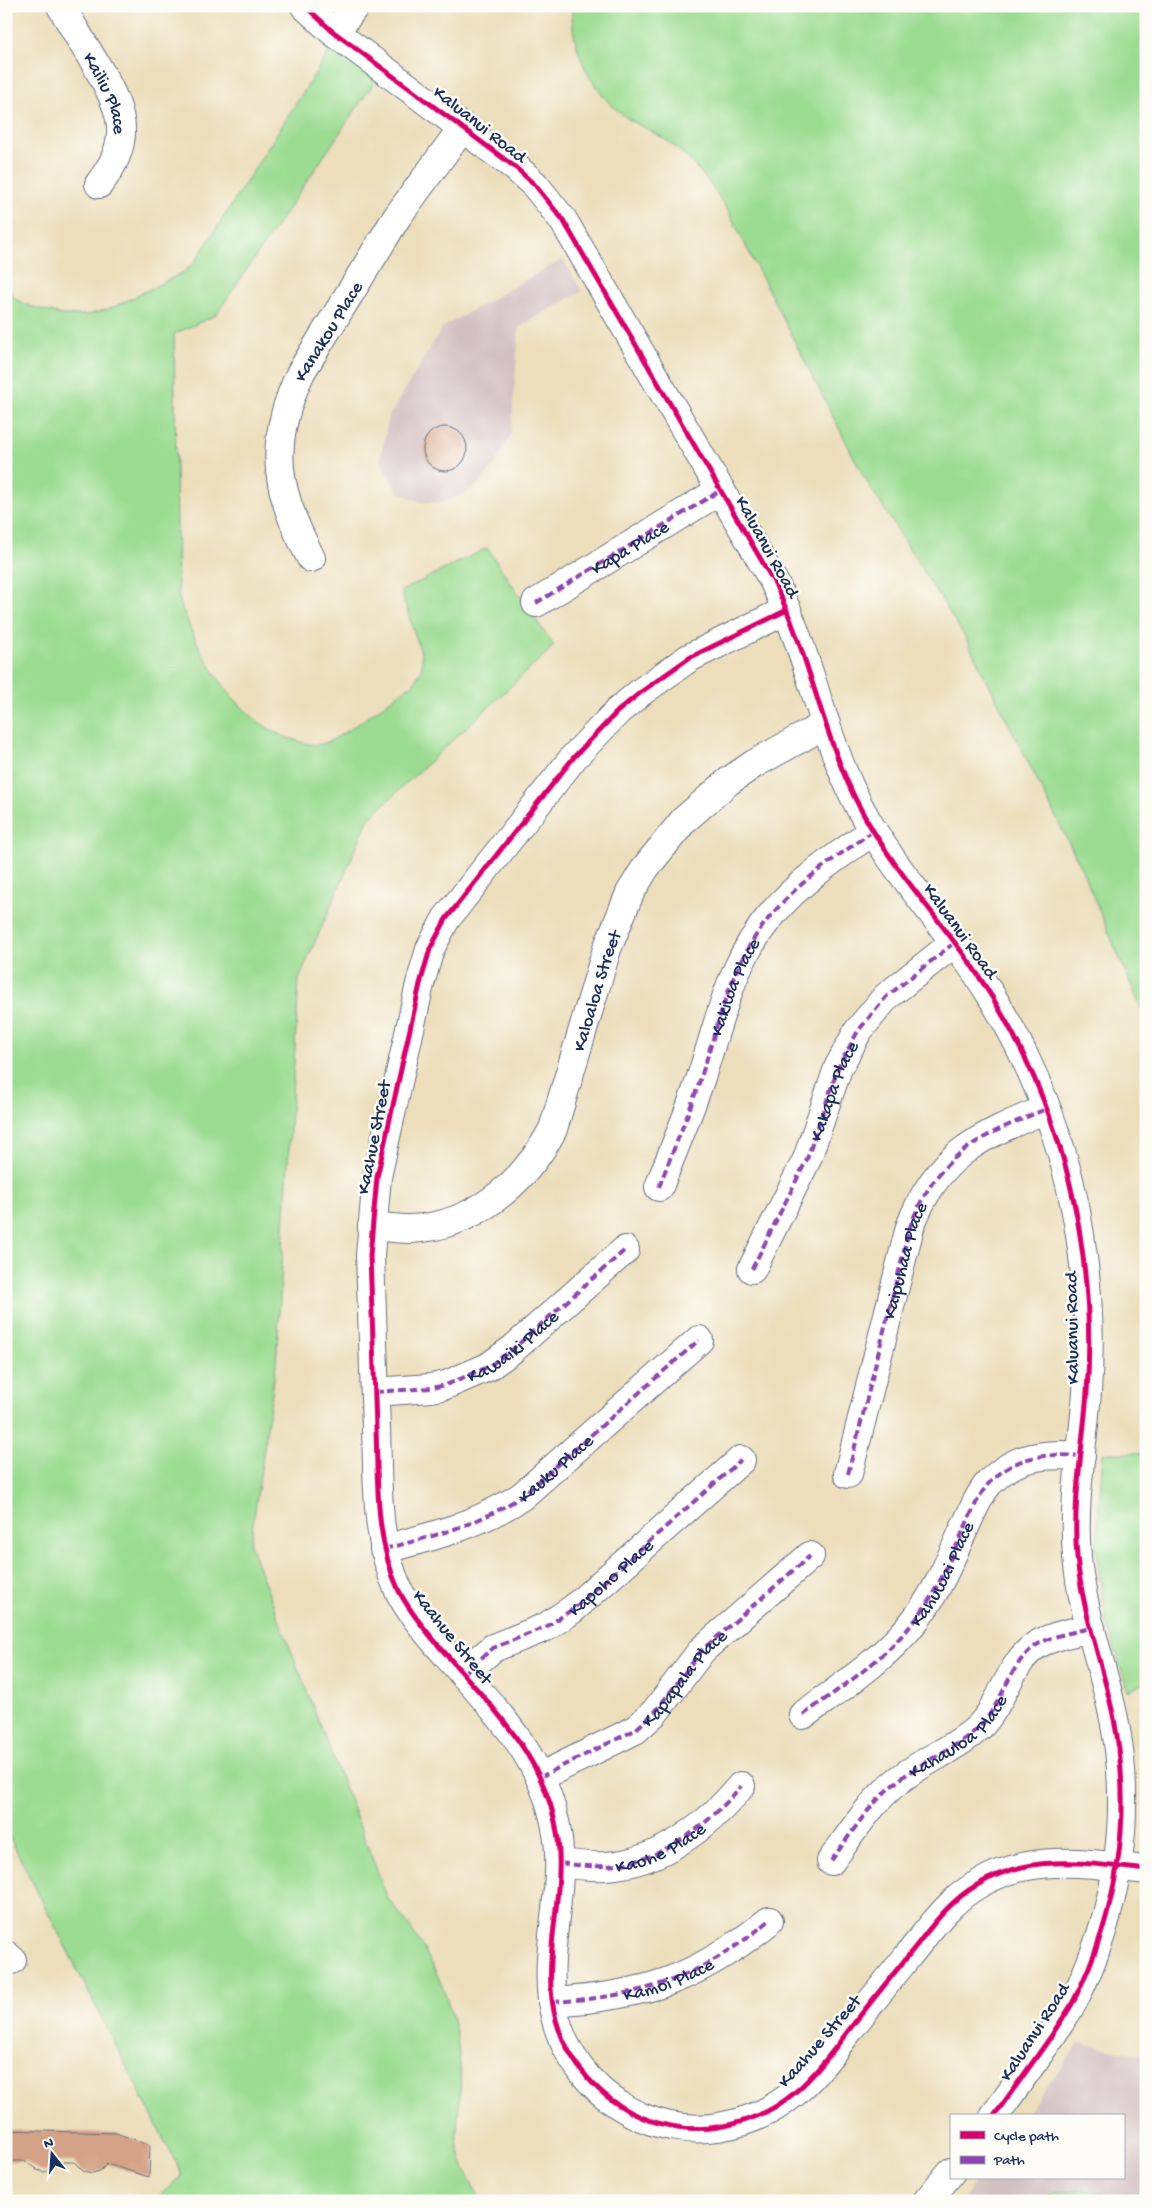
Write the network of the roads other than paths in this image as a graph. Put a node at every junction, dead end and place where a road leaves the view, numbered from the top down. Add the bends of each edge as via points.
1 (61, 6) edge
2 (304, 6) edge
3 (356, 6) edge
4 (335, 33) junction
5 (462, 127) junction
6 (100, 184) dead end
7 (720, 490) junction
8 (311, 558) dead end
9 (536, 603) dead end
10 (787, 610) junction
11 (826, 724) junction
12 (873, 831) junction
13 (954, 943) junction
14 (1046, 1109) junction
15 (658, 1187) dead end
16 (372, 1226) junction
17 (625, 1250) dead end
18 (752, 1269) dead end
19 (699, 1340) dead end
20 (375, 1392) junction
21 (1081, 1456) junction
22 (741, 1460) dead end
23 (848, 1474) dead end
24 (384, 1549) junction
25 (810, 1556) dead end
26 (1092, 1628) junction
27 (463, 1674) junction
28 (803, 1715) dead end
29 (540, 1777) junction
30 (741, 1786) dead end
31 (831, 1861) dead end
32 (560, 1864) junction
33 (1119, 1867) junction
34 (1146, 1870) edge
35 (769, 1921) dead end
36 (552, 2002) junction
37 (995, 2114) edge
38 (950, 2173) edge
39 (927, 2201) edge

1 - 6 street, Kailiu Place via 111,89 119,112 118,150
2 - 4 street, Kaluanui Road
3 - 4 street
4 - 5 street, Kaluanui Road
5 - 7 street, Kaluanui Road via 528,179 564,220
5 - 8 street, Kanakou Place via 397,218 301,372 290,396 280,437 280,478 291,518
7 - 9 street, Kapa Place
7 - 10 street, Kaluanui Road via 762,558
10 - 11 street, Kaluanui Road
10 - 16 street, Kaahue Street via 689,658 618,711 574,757 455,905 438,933 422,975 377,1178
11 - 12 street, Kaluanui Road via 846,780
11 - 16 street, Kaloaloa Street via 729,780 684,820 646,867 620,914 607,949 553,1129 544,1147 519,1179 488,1204 450,1221 410,1229
12 - 13 street, Kaluanui Road
12 - 15 street, Kakiwa Place via 789,896 758,932 745,953 727,990 701,1078
13 - 14 street, Kaluanui Road via 999,1008
13 - 18 street, Kakapa Place via 886,997 858,1031 838,1068 807,1159
14 - 21 street, Kaluanui Road via 1073,1197 1085,1272 1089,1349
14 - 23 street, Kaipuhaa Place via 994,1130 966,1147 942,1170 923,1196 910,1227
16 - 20 street, Kaahue Street via 370,1254
17 - 20 street, Kawaiki Place via 513,1349 488,1367 446,1385
19 - 24 street, Kauku Place via 516,1500 465,1527
20 - 24 street, Kaahue Street via 379,1506
21 - 26 street, Kaluanui Road via 1076,1503 1077,1559
21 - 28 street, Kahuwai Place via 1032,1458 997,1476 982,1492 943,1577 916,1620 865,1669
22 - 27 street, Kapoho Place via 573,1609 546,1627 493,1648
24 - 27 street, Kaahue Street via 391,1573 412,1613
25 - 29 street, Kapapala Place via 702,1650 655,1712 635,1730
26 - 31 street, Kahauloa Place via 1052,1638 1032,1649 1024,1657 995,1708 979,1727 897,1781 870,1809
26 - 33 street, Kaluanui Road via 1120,1755 1122,1830
27 - 29 street, Kaahue Street via 520,1741
29 - 32 street, Kaahue Street via 554,1816
30 - 32 street, Kaohe Place via 704,1824 659,1852 605,1866
32 - 36 street, Kaahue Street
33 - 34 street, Kaahue Street
33 - 36 street, Kaahue Street via 1072,1862 1032,1864 999,1874 975,1886 943,1911 805,2085 771,2110 732,2125 710,2128 668,2126 636,2115 613,2102 572,2058 558,2028
33 - 37 street, Kaluanui Road via 1102,1934 1073,2002
35 - 36 street, Kamoi Place via 718,1958 672,1981 612,1996
38 - 39 street

